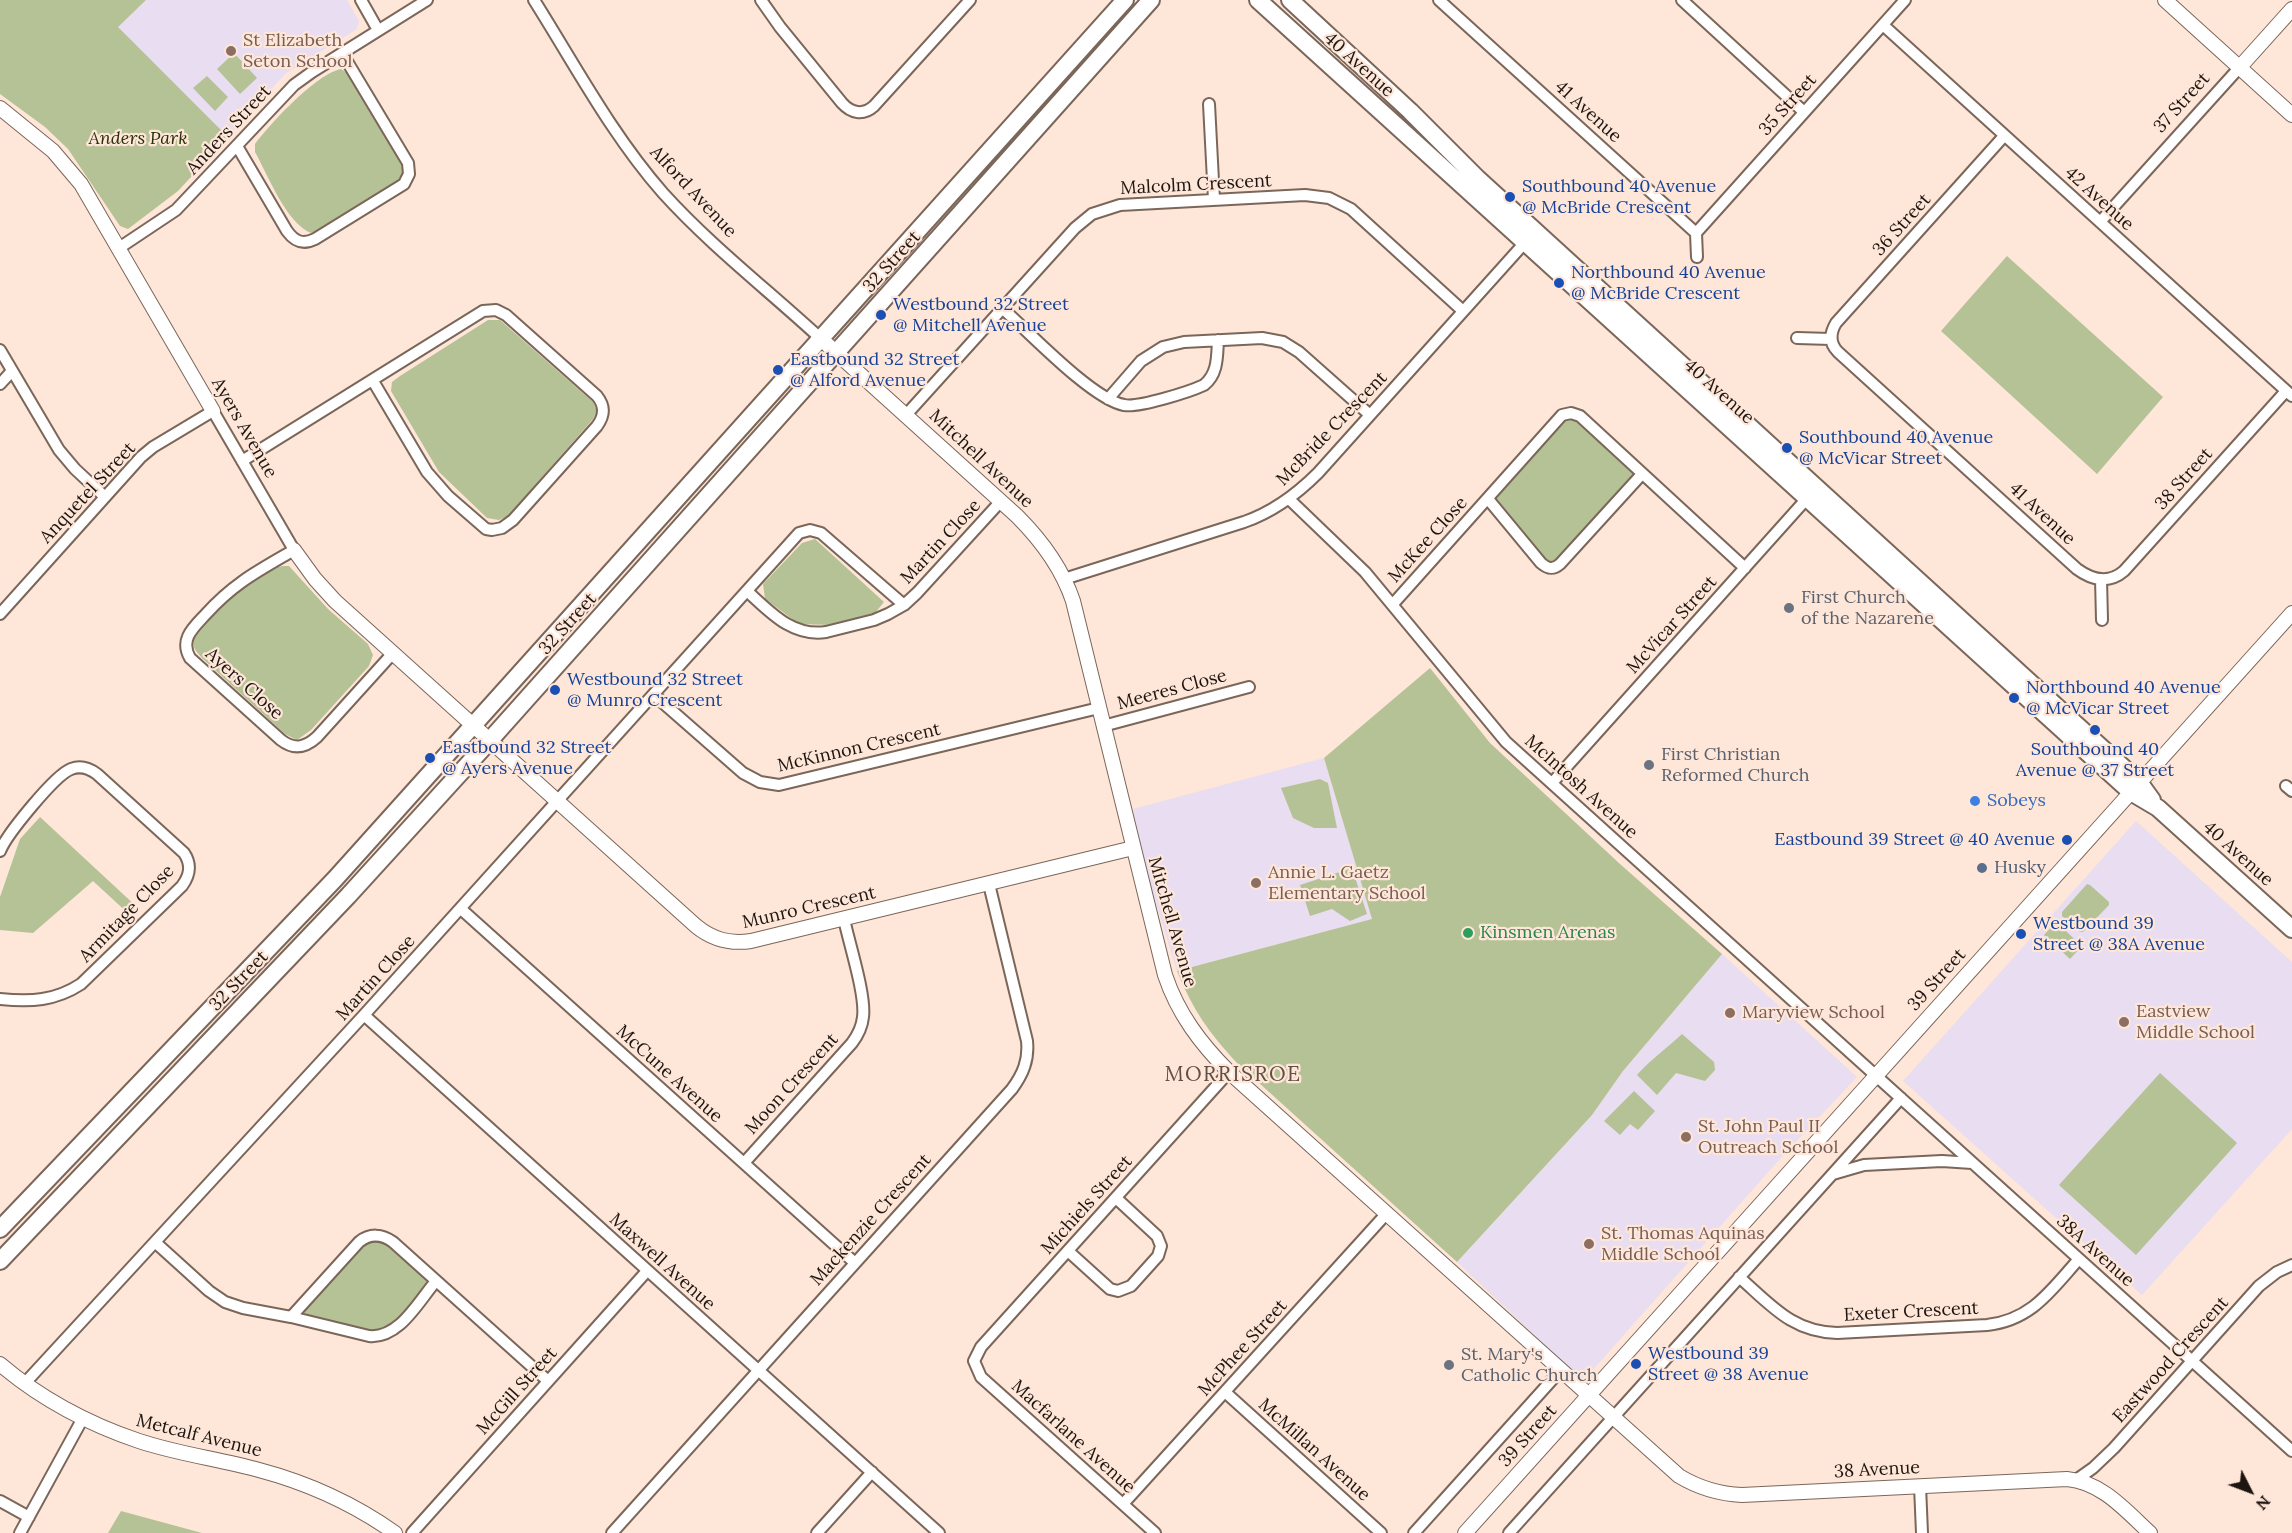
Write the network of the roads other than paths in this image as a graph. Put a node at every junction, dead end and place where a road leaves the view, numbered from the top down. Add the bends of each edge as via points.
1 (361, 0) edge
2 (427, 0) edge
3 (534, 0) edge
4 (760, 0) edge
5 (970, 0) edge
6 (1125, 0) edge
7 (1151, 0) edge
8 (1258, 0) edge
9 (1290, 0) edge
10 (1439, 0) edge
11 (1905, 0) edge
12 (2165, 0) edge
13 (1688, 2) edge
14 (2292, 9) edge
15 (1883, 25) junction
16 (378, 30) junction
17 (342, 53) junction
18 (2239, 68) junction
19 (1209, 104) dead end
20 (0, 108) edge
21 (1804, 112) junction
22 (2292, 115) edge
23 (2004, 136) junction
24 (237, 146) junction
25 (1214, 200) junction
26 (2100, 222) junction
27 (1696, 233) junction
28 (1530, 236) junction
29 (119, 248) junction
30 (1697, 257) dead end
31 (1002, 308) junction
32 (1463, 311) junction
33 (820, 338) junction
34 (1797, 338) dead end
35 (1831, 339) junction
36 (1218, 340) junction
37 (0, 350) edge
38 (836, 353) junction
39 (12, 371) junction
40 (373, 381) junction
41 (0, 384) edge
42 (2289, 394) edge
43 (1108, 399) junction
44 (213, 411) junction
45 (906, 415) junction
46 (1370, 415) junction
47 (242, 461) junction
48 (1642, 474) junction
49 (1812, 493) junction
50 (105, 497) junction
51 (1289, 499) junction
52 (1488, 499) junction
53 (1001, 501) junction
54 (294, 550) junction
55 (1745, 568) junction
56 (1064, 579) junction
57 (2101, 579) junction
58 (747, 591) junction
59 (904, 604) junction
60 (1393, 604) junction
61 (2292, 613) edge
62 (0, 614) edge
63 (2102, 620) dead end
64 (393, 653) junction
65 (1249, 687) dead end
66 (654, 695) junction
67 (1099, 708) junction
68 (472, 725) junction
69 (1103, 726) junction
70 (489, 740) junction
71 (1552, 783) junction
72 (2135, 787) junction
73 (558, 802) junction
74 (1133, 848) junction
75 (0, 850) edge
76 (989, 884) junction
77 (461, 909) junction
78 (844, 919) junction
79 (2292, 929) edge
80 (0, 999) edge
81 (364, 1015) junction
82 (1229, 1072) junction
83 (1876, 1075) junction
84 (1901, 1098) junction
85 (744, 1163) junction
86 (1974, 1163) junction
87 (1830, 1176) junction
88 (1116, 1198) junction
89 (1387, 1213) junction
90 (0, 1229) edge
91 (156, 1243) junction
92 (1068, 1251) junction
93 (2079, 1259) junction
94 (0, 1261) edge
95 (855, 1263) junction
96 (2292, 1265) edge
97 (647, 1271) junction
98 (1739, 1277) junction
99 (436, 1281) junction
100 (291, 1317) junction
101 (2193, 1360) junction
102 (974, 1361) joint
103 (0, 1364) edge
104 (758, 1370) junction
105 (1560, 1371) junction
106 (548, 1381) junction
107 (25, 1383) junction
108 (1225, 1392) junction
109 (1588, 1396) junction
110 (1612, 1418) junction
111 (83, 1419) junction
112 (2292, 1451) edge
113 (872, 1472) junction
114 (2076, 1480) junction
115 (1920, 1486) junction
116 (0, 1501) edge
117 (1123, 1504) junction
118 (29, 1517) junction
119 (20, 1533) edge
120 (395, 1533) edge
121 (412, 1533) edge
122 (612, 1533) edge
123 (817, 1533) edge
124 (939, 1533) edge
125 (1155, 1533) edge
126 (1381, 1533) edge
127 (1414, 1533) edge
128 (1465, 1533) edge
129 (1509, 1533) edge
130 (1922, 1533) edge
131 (2150, 1533) edge

1 - 16 street
2 - 16 street, Anders Street
3 - 33 street, Alford Avenue via 614,127 653,180 700,231
4 - 5 street via 842,103 860,113 874,106
6 - 33 main road, 32 Street
7 - 38 main road, 32 Street
8 - 28 main road, 40 Avenue
9 - 28 main road, 40 Avenue via 1410,111
10 - 27 street, 41 Avenue
11 - 15 street, 35 Street
12 - 18 street
13 - 21 street
14 - 18 street, 37 Street
15 - 21 street, 35 Street
15 - 23 street, 42 Avenue
16 - 17 street, Anders Street
17 - 24 street, Anders Street via 294,85
17 - 24 street via 408,163 409,174 404,184 315,240 303,243 287,231
18 - 22 street
18 - 26 street, 37 Street
19 - 25 street
20 - 29 street, Ayers Avenue via 42,140 64,163
21 - 27 street, 35 Street
23 - 26 street, 42 Avenue
23 - 35 street, 36 Street via 1836,323
24 - 29 street, Anders Street via 176,210
25 - 31 street, Malcolm Crescent via 1128,204 1092,214
25 - 32 street, Malcolm Crescent via 1305,195 1338,202 1356,213
26 - 42 street, 42 Avenue
27 - 30 street
28 - 32 street, McBride Crescent
28 - 49 main road, 40 Avenue
29 - 44 street, Ayers Avenue
31 - 43 street via 1096,393
31 - 45 street, Malcolm Crescent
32 - 46 street, McBride Crescent
33 - 38 street, Alford Avenue
33 - 68 main road, 32 Street
34 - 35 street
35 - 57 street, 41 Avenue via 1838,352 2077,569
36 - 43 street via 1174,343 1153,352
36 - 43 street via 1216,369 1204,385 1135,405
36 - 46 street via 1255,338 1283,342
37 - 39 street
38 - 45 street, Mitchell Avenue
38 - 70 main road, 32 Street
39 - 41 street
39 - 50 street via 59,450
40 - 40 street via 434,481 482,526 492,530 513,520 603,417 597,396 496,310 483,311
40 - 47 street
42 - 57 street, 38 Street via 2124,571
44 - 47 street, Ayers Avenue
44 - 50 street, Anquetel Street via 153,447
45 - 53 street, Mitchell Avenue
46 - 51 street, McBride Crescent
47 - 54 street, Ayers Avenue
48 - 52 street, McKee Close via 1580,416 1566,413
48 - 52 street, McKee Close via 1560,564 1549,569
48 - 55 street, McKee Close
49 - 55 street, McVicar Street
49 - 72 main road, 40 Avenue
50 - 62 street, Anquetel Street
51 - 56 street, McBride Crescent via 1257,518
51 - 60 street, McIntosh Avenue via 1353,559
52 - 60 street, McKee Close
53 - 56 street, Mitchell Avenue via 1040,541
53 - 59 street, Martin Close
54 - 64 street, Ayers Avenue via 330,596
54 - 64 street, Ayers Close via 242,580 220,598 187,637 190,658 280,740 302,747 317,738
55 - 71 street, McVicar Street
56 - 67 street, Mitchell Avenue
57 - 63 street
58 - 59 street, Martin Close via 780,620 810,632 874,620
58 - 59 street, Martin Close via 792,539 810,530 821,532
58 - 66 street, Martin Close
60 - 71 street, McIntosh Avenue via 1495,730
61 - 72 street, 39 Street
64 - 68 street, Ayers Avenue
65 - 69 street, Meeres Close
66 - 67 street, McKinnon Crescent via 743,773 760,782 779,785
66 - 73 street, Martin Close
67 - 69 street, Mitchell Avenue
68 - 70 street, Ayers Avenue
68 - 90 main road, 32 Street via 335,879
69 - 74 street, Mitchell Avenue
70 - 73 street, Munro Crescent
70 - 94 main road, 32 Street via 348,896
71 - 83 street, McIntosh Avenue
72 - 79 main road, 40 Avenue
72 - 83 street, 39 Street
73 - 77 street, Martin Close
73 - 78 street, Munro Crescent via 714,938 740,943
74 - 76 street, Munro Crescent
74 - 82 street, Mitchell Avenue via 1174,999 1200,1040
75 - 80 street, Armitage Close via 10,832 61,776 72,768 84,768 97,774 184,853 190,872 182,886 81,984 46,1000
76 - 78 street, Munro Crescent
76 - 95 street, Mackenzie Crescent via 1027,1041 1025,1066 1012,1089
77 - 81 street, Martin Close
77 - 85 street, McCune Avenue
78 - 85 street, Moon Crescent via 863,1000 860,1031
81 - 91 street, Martin Close
81 - 97 street, Maxwell Avenue
82 - 88 street, Michiels Street
82 - 89 street, Mitchell Avenue
83 - 84 street, 38A Avenue
83 - 109 street, 39 Street
84 - 86 street, 38A Avenue
84 - 87 street
85 - 95 street, McCune Avenue
86 - 87 street via 1864,1165
86 - 93 street, 38A Avenue
87 - 98 street
88 - 92 street, Michiels Street
88 - 92 street via 1157,1236 1161,1246 1158,1256 1131,1286 1123,1291 1110,1289
89 - 105 street, Mitchell Avenue
89 - 108 street, McPhee Street
91 - 100 street via 225,1302
91 - 107 street, Martin Close
92 - 102 street, Michiels Street via 981,1347
93 - 98 street, Exeter Crescent via 2034,1307 2017,1318 1987,1325 1918,1329 1837,1333 1808,1329 1784,1317
93 - 101 street, 38A Avenue
95 - 104 street, Mackenzie Crescent
96 - 101 street, Eastwood Crescent via 2259,1286
97 - 104 street, Maxwell Avenue
97 - 106 street, McGill Street
98 - 110 street
99 - 100 street via 393,1331 381,1336
99 - 100 street via 389,1239 372,1235 359,1242
99 - 106 street
101 - 112 street, 38A Avenue
101 - 114 street, Eastwood Crescent via 2114,1448
102 - 117 street, Macfarlane Avenue via 981,1377
103 - 107 street, Metcalf Avenue
104 - 113 street, Maxwell Avenue
104 - 122 street, Mackenzie Crescent
105 - 109 street, Mitchell Avenue
105 - 127 street, 39 Street
106 - 121 street, McGill Street
107 - 111 street, Metcalf Avenue
108 - 117 street, McPhee Street
108 - 126 street, McMillan Avenue
109 - 110 street, Mitchell Avenue
109 - 128 street, 39 Street
110 - 115 street, 38 Avenue via 1678,1476 1713,1492 1742,1495
110 - 129 street
111 - 118 street
111 - 120 street, Metcalf Avenue via 154,1445 294,1480 340,1500
113 - 123 street
113 - 124 street, Maxwell Avenue
114 - 115 street, 38 Avenue
114 - 131 street, 38 Avenue via 2104,1492
115 - 130 street
116 - 118 street
117 - 125 street, Macfarlane Avenue
118 - 119 street

